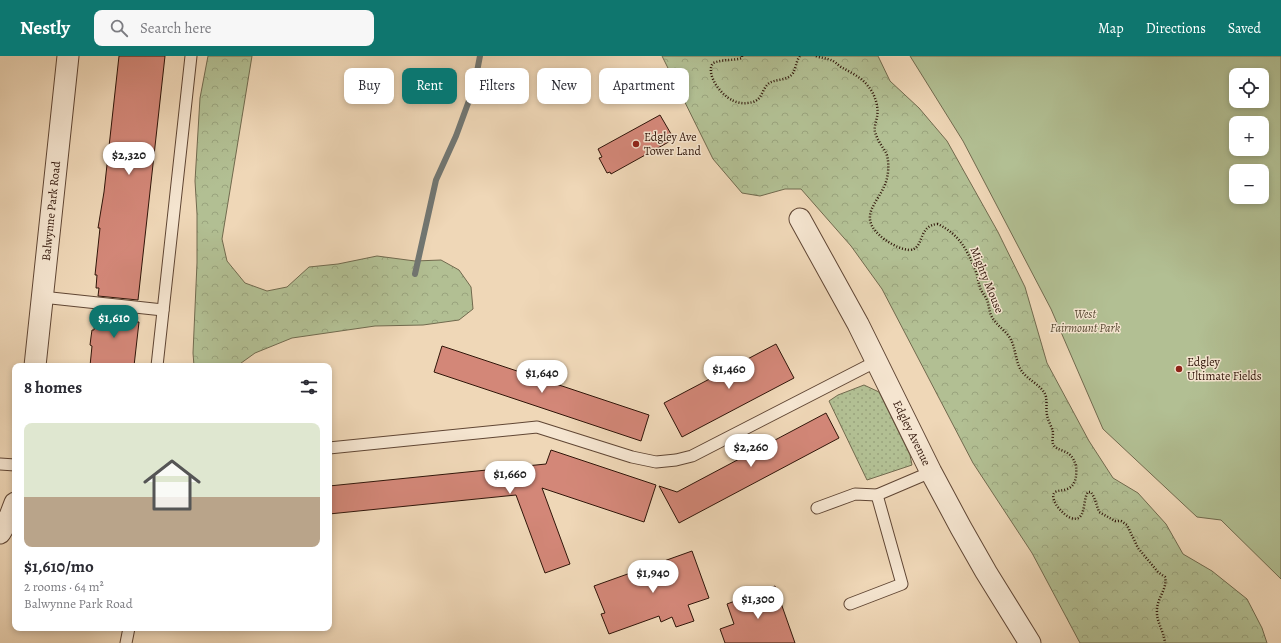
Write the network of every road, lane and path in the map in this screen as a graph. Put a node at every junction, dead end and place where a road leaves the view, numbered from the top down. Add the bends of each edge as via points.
1 (68, 56) edge
2 (191, 56) edge
3 (742, 56) edge
4 (800, 56) edge
5 (816, 56) edge
6 (800, 219) dead end
7 (42, 298) junction
8 (163, 310) junction
9 (877, 362) junction
10 (35, 363) edge
11 (157, 363) edge
12 (332, 448) edge
13 (0, 464) edge
14 (12, 465) edge
15 (931, 472) junction
16 (876, 495) junction
17 (817, 508) dead end
18 (12, 511) edge
19 (0, 532) edge
20 (850, 604) dead end
21 (128, 631) edge
22 (126, 643) edge
23 (1030, 643) edge
24 (1165, 643) edge

1 - 7 street, Balwynne Park Road
2 - 8 lane
3 - 4 path via 713,63 710,70 711,76 725,95 731,100 747,103 760,98 768,84 784,80 793,74
5 - 24 path, Mighty Mouse via 833,61 856,75 868,85 876,102 878,112 875,131 886,152 888,166 887,178 870,215 876,233 895,246 909,250 918,246 928,226 938,224 953,234 968,251 993,320 1013,342 1022,373 1044,392 1055,447 1066,451 1074,461 1075,482 1072,487 1056,492 1056,506 1068,517 1076,518 1082,513 1086,495 1091,492 1099,512 1127,525 1138,548 1165,577 1157,616
6 - 9 street, Edgley Avenue
7 - 8 lane
7 - 10 street, Balwynne Park Road
8 - 11 lane
9 - 12 lane via 692,456 676,460 656,462 632,457 537,427
9 - 15 street, Edgley Avenue
13 - 14 lane
15 - 16 lane
15 - 23 street, Edgley Avenue via 979,559
16 - 17 lane via 855,494
16 - 20 lane via 902,584
18 - 19 street
21 - 22 lane

